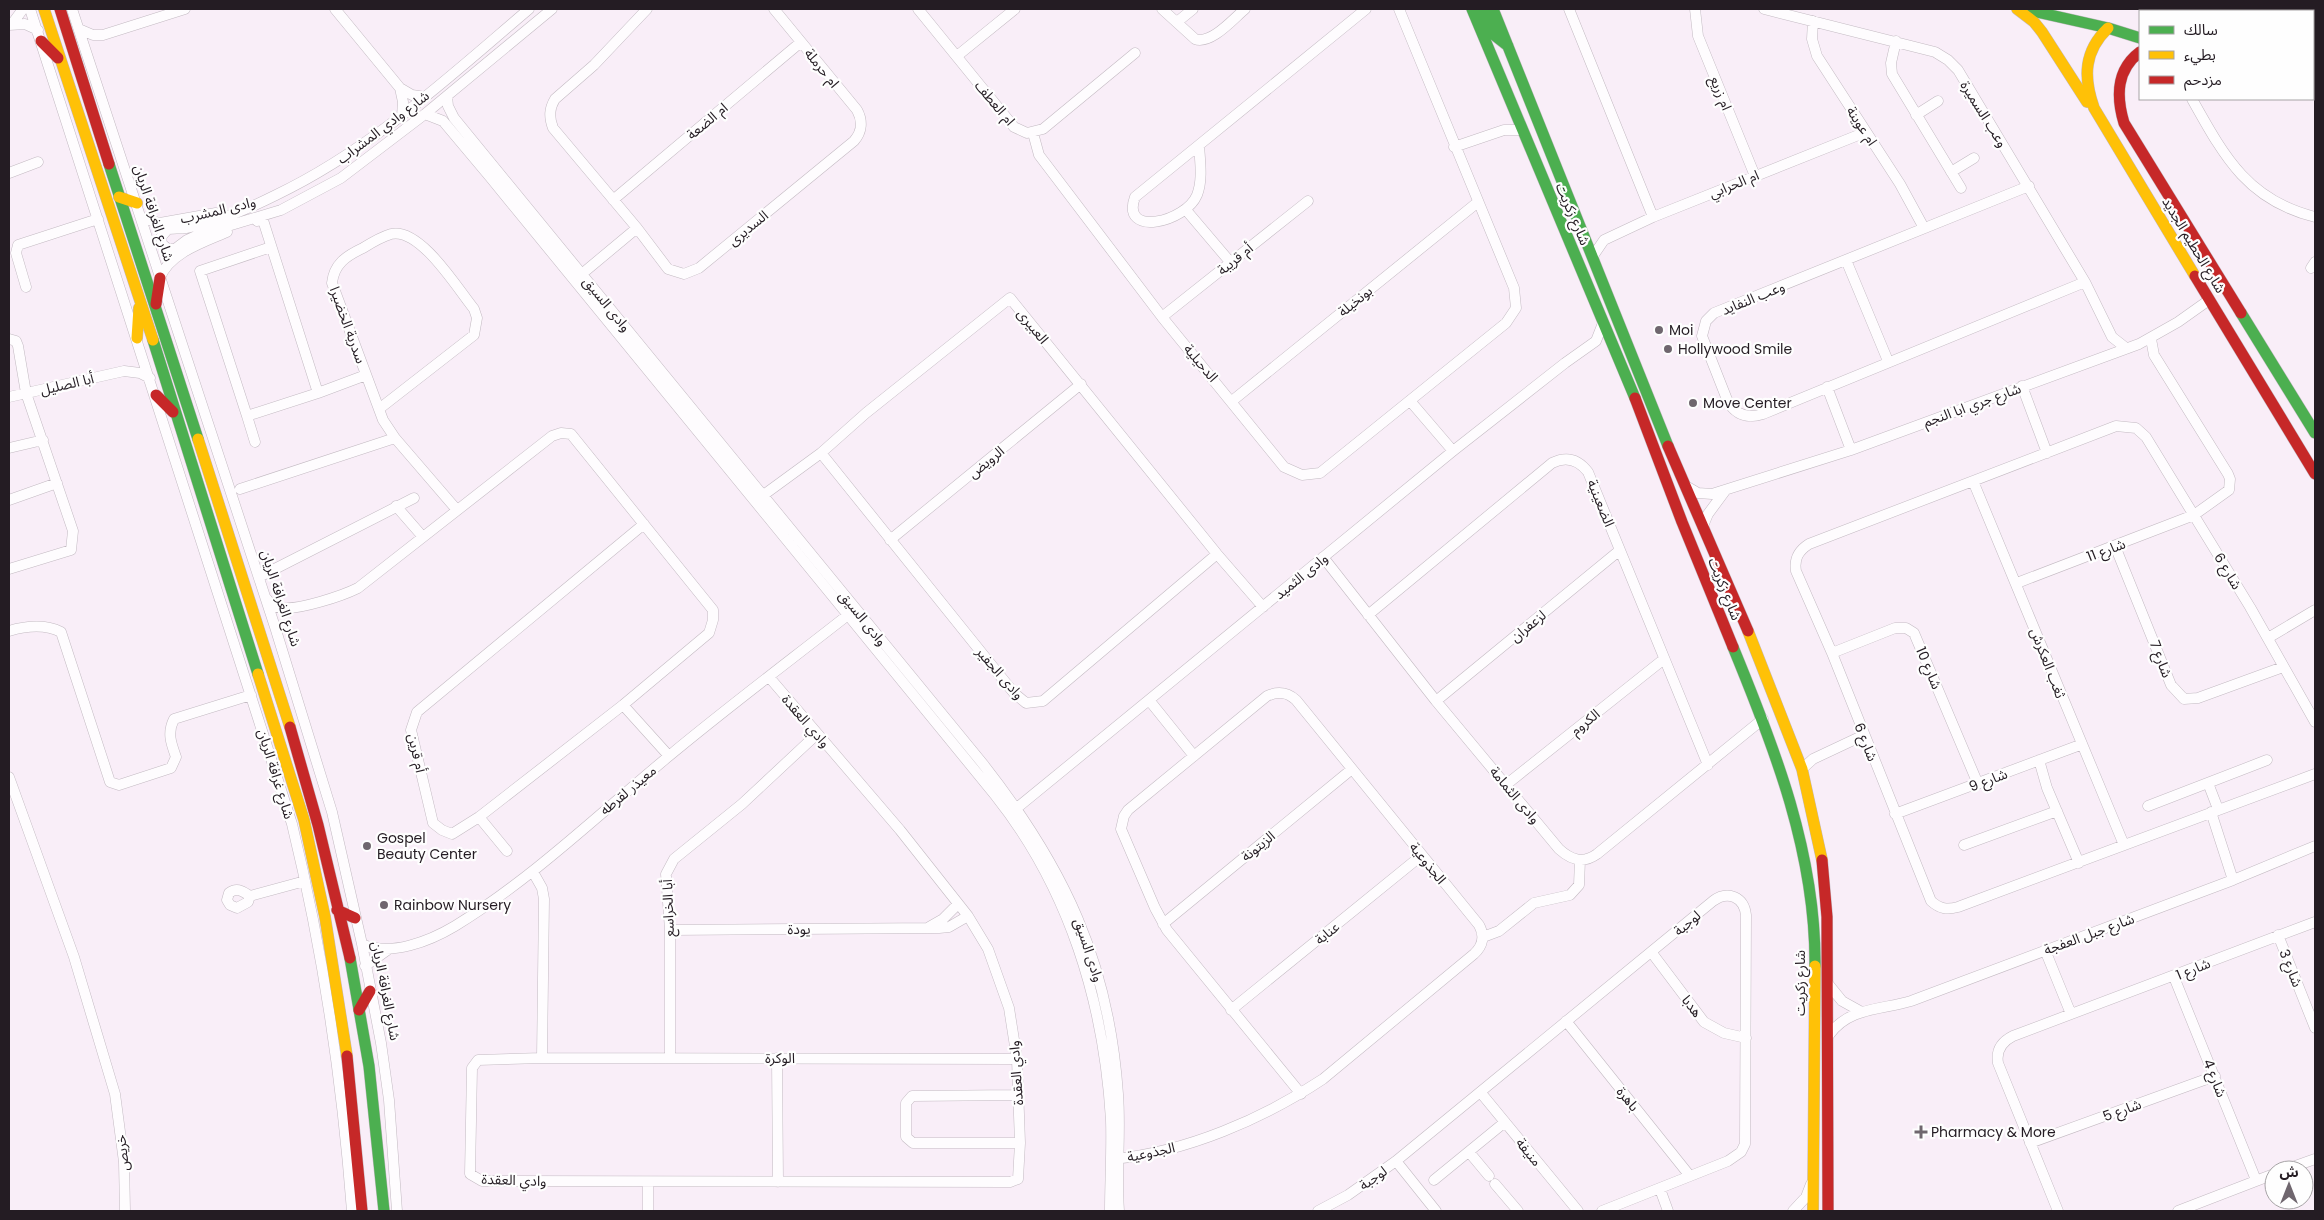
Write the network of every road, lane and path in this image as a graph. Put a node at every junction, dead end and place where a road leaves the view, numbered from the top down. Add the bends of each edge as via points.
1 (23, 9) edge
2 (30, 9) edge
3 (44, 9) edge
4 (60, 9) edge
5 (72, 9) edge
6 (185, 9) edge
7 (335, 9) edge
8 (530, 9) edge
9 (552, 9) edge
10 (648, 9) edge
11 (774, 9) edge
12 (918, 9) edge
13 (1015, 9) edge
14 (1162, 9) edge
15 (1193, 9) edge
16 (1245, 9) edge
17 (1366, 9) edge
18 (1399, 9) edge
19 (1472, 9) edge
20 (1481, 9) edge
21 (1493, 9) edge
22 (1569, 9) edge
23 (1695, 9) edge
24 (1764, 9) edge
25 (2017, 9) edge
26 (2024, 9) edge
27 (1233, 12) edge
28 (1813, 21) junction
29 (1177, 22) junction
30 (10, 24) edge
31 (2139, 25) edge
32 (2108, 28) junction
33 (79, 29) junction
34 (40, 35) junction
35 (103, 35) junction
36 (2139, 38) edge
37 (1896, 41) junction
38 (801, 42) junction
39 (1508, 46) junction
40 (1135, 53) dead end
41 (2139, 53) edge
42 (957, 56) junction
43 (88, 57) junction
44 (61, 61) junction
45 (400, 88) junction
46 (447, 96) junction
47 (425, 97) junction
48 (2193, 100) edge
49 (1938, 101) dead end
50 (425, 114) junction
51 (1916, 115) junction
52 (402, 116) junction
53 (1517, 118) junction
54 (2100, 121) junction
55 (1504, 130) junction
56 (1522, 130) junction
57 (860, 131) joint
58 (1866, 132) junction
59 (1033, 133) junction
60 (1199, 145) junction
61 (1454, 147) junction
62 (1974, 158) dead end
63 (38, 162) dead end
64 (1951, 172) junction
65 (9, 173) edge
66 (1755, 176) junction
67 (2029, 186) junction
68 (1961, 188) dead end
69 (120, 197) junction
70 (266, 200) junction
71 (613, 200) junction
72 (1308, 201) dead end
73 (1478, 202) junction
74 (137, 203) junction
75 (1186, 210) junction
76 (262, 217) junction
77 (1653, 217) junction
78 (2315, 217) edge
79 (141, 218) junction
80 (98, 219) junction
81 (637, 228) junction
82 (1924, 228) junction
83 (1584, 236) junction
84 (1604, 240) junction
85 (271, 247) junction
86 (1593, 256) junction
87 (1846, 260) junction
88 (1231, 263) junction
89 (578, 277) junction
90 (160, 278) junction
91 (2085, 282) junction
92 (26, 287) dead end
93 (139, 297) junction
94 (2210, 300) junction
95 (156, 307) junction
96 (1162, 317) junction
97 (1603, 323) junction
98 (2112, 337) junction
99 (137, 338) junction
100 (2151, 338) junction
101 (9, 339) edge
102 (1596, 341) junction
103 (1613, 343) junction
104 (2126, 348) junction
105 (141, 350) junction
106 (2112, 353) junction
107 (1888, 361) junction
108 (124, 371) junction
109 (366, 375) junction
110 (150, 378) junction
111 (1081, 384) junction
112 (2022, 386) junction
113 (1827, 387) junction
114 (26, 393) junction
115 (318, 393) junction
116 (156, 395) junction
117 (9, 397) edge
118 (1232, 401) junction
119 (1411, 402) junction
120 (379, 408) junction
121 (176, 416) junction
122 (246, 416) junction
123 (2315, 433) edge
124 (395, 438) junction
125 (43, 440) junction
126 (255, 442) dead end
127 (9, 448) edge
128 (1851, 450) junction
129 (1453, 451) junction
130 (821, 453) junction
131 (2047, 453) junction
132 (2315, 474) edge
133 (1973, 481) junction
134 (57, 483) junction
135 (1686, 486) junction
136 (240, 489) dead end
137 (1725, 491) junction
138 (414, 498) dead end
139 (759, 498) junction
140 (9, 500) edge
141 (396, 506) junction
142 (457, 510) junction
143 (2194, 515) junction
144 (644, 524) junction
145 (1703, 526) junction
146 (423, 537) junction
147 (890, 540) junction
148 (2115, 546) junction
149 (1620, 550) junction
150 (1217, 554) junction
151 (1323, 557) junction
152 (9, 569) edge
153 (258, 577) junction
154 (2017, 583) junction
155 (266, 598) junction
156 (1263, 607) junction
157 (287, 608) junction
158 (2315, 610) edge
159 (852, 612) junction
160 (1368, 614) junction
161 (275, 627) junction
162 (9, 631) edge
163 (2268, 638) junction
164 (1832, 653) junction
165 (1664, 659) junction
166 (2283, 667) junction
167 (769, 677) junction
168 (251, 694) junction
169 (1149, 700) junction
170 (1436, 701) junction
171 (623, 705) junction
172 (1763, 719) junction
173 (2315, 722) edge
174 (1746, 733) junction
175 (1768, 733) junction
176 (817, 734) junction
177 (1864, 735) junction
178 (2080, 745) junction
179 (669, 756) junction
180 (1194, 756) junction
181 (2267, 760) dead end
182 (2036, 762) junction
183 (1800, 764) junction
184 (1708, 765) junction
185 (1352, 769) junction
186 (2315, 774) edge
187 (9, 777) edge
188 (2208, 783) junction
189 (1507, 784) junction
190 (1978, 784) junction
191 (2148, 806) dead end
192 (2057, 810) junction
193 (1013, 811) junction
194 (2215, 811) junction
195 (1895, 814) junction
196 (479, 817) junction
197 (1964, 845) dead end
198 (2124, 846) junction
199 (2315, 846) edge
200 (507, 851) dead end
201 (1422, 855) junction
202 (1580, 860) junction
203 (2079, 863) junction
204 (533, 872) junction
205 (2233, 880) junction
206 (306, 881) junction
207 (250, 896) dead end
208 (958, 904) junction
209 (338, 910) junction
210 (968, 916) junction
211 (356, 918) junction
212 (2315, 922) edge
213 (1163, 924) junction
214 (928, 927) junction
215 (670, 930) junction
216 (2278, 935) junction
217 (1483, 937) junction
218 (362, 944) junction
219 (389, 949) junction
220 (2045, 950) junction
221 (1652, 953) junction
222 (365, 966) junction
223 (2174, 977) junction
224 (1829, 985) junction
225 (370, 991) junction
226 (359, 1010) junction
227 (1231, 1010) junction
228 (1860, 1011) junction
229 (2071, 1014) junction
230 (1566, 1021) junction
231 (2315, 1028) edge
232 (1829, 1035) junction
233 (1746, 1038) junction
234 (542, 1058) junction
235 (670, 1058) junction
236 (777, 1058) junction
237 (1017, 1059) junction
238 (478, 1060) joint
239 (2215, 1076) junction
240 (1481, 1093) junction
241 (1018, 1094) junction
242 (1301, 1094) junction
243 (1505, 1122) junction
244 (1020, 1143) junction
245 (2030, 1144) junction
246 (1469, 1152) junction
247 (1114, 1159) junction
248 (1396, 1161) junction
249 (1690, 1176) junction
250 (1814, 1176) junction
251 (2264, 1177) edge
252 (1434, 1180) dead end
253 (2256, 1180) junction
254 (648, 1182) junction
255 (778, 1182) junction
256 (1660, 1189) junction
257 (125, 1211) edge
258 (352, 1211) edge
259 (362, 1211) edge
260 (384, 1211) edge
261 (397, 1211) edge
262 (648, 1211) edge
263 (1110, 1211) edge
264 (1119, 1211) edge
265 (1318, 1211) edge
266 (1436, 1211) edge
267 (1518, 1211) edge
268 (1578, 1211) edge
269 (1602, 1211) edge
270 (1668, 1211) edge
271 (1793, 1211) edge
272 (1813, 1211) edge
273 (1828, 1211) edge
274 (2058, 1211) edge
275 (2178, 1211) edge

1 - 30 street
2 - 34 street
3 - 44 main road
4 - 69 main road, شارع الغرافة الريان
5 - 33 street, شارع الغرافة الريان
6 - 35 street
7 - 45 street
8 - 47 street, شارع وادي المشراب
9 - 46 street, شارع وادي المشراب
10 - 71 street, السديرى via 608,52 555,99 550,113 553,128
11 - 38 street, ام حرملة
12 - 42 street, ام العطف
13 - 42 street
14 - 29 street
15 - 29 street
16 - 27 street
17 - 60 street
18 - 61 street, الدحيلية
19 - 53 main road, شارع زكريت
20 - 39 main road via 1491,32
21 - 39 main road, شارع زكريت
22 - 77 street
23 - 66 street, ام زريع via 1698,36
24 - 28 street, وعب السميرة
25 - 54 main road via 2042,32
26 - 32 main road
27 - 29 street via 1205,40 1195,39
28 - 37 street, وعب السميرة
28 - 58 street, ام عوينة via 1814,50
30 - 34 street via 26,24
31 - 32 main road
32 - 36 main road
32 - 54 main road, شارع الحطيم الجديد via 2091,48 2085,71 2089,95
33 - 35 street via 92,35
33 - 43 street, شارع الغرافة الريان
34 - 44 main road
34 - 80 street
35 - 43 street via 92,44
37 - 51 street via 1892,74
37 - 67 street, وعب السميرة via 1935,52 1953,65
38 - 57 street, ام حرملة via 859,113
38 - 71 street, ام الضعة
39 - 83 main road, شارع زكريت
40 - 59 street, ام العطف
41 - 123 main road, شارع الحطيم الجديد via 2130,60 2119,82 2118,108 2124,123
42 - 59 street, ام العطف via 1014,127
43 - 74 street, شارع الغرافة الريان
44 - 93 main road
45 - 47 street via 412,95
45 - 52 street
46 - 50 street, شارع وادي المشراب
46 - 89 street, وادى السيق via 454,118
47 - 52 street, شارع وادي المشراب
48 - 78 street via 2223,152 2245,179 2278,204
49 - 51 street
50 - 76 street, شارع وادي المشراب via 341,178 302,201
50 - 89 street, وادى السيق via 443,121
51 - 64 street
52 - 70 street, شارع وادي المشراب via 346,157
53 - 55 street
53 - 56 main road, شارع زكريت
54 - 94 main road, شارع الحطيم الجديد
55 - 56 street
55 - 61 street
56 - 97 main road, شارع زكريت
57 - 81 street, السديرى via 854,141 692,273 668,269
58 - 66 street, ام الحرابي
58 - 82 street, ام عوينة
59 - 96 street, الدحيلية via 1040,155
60 - 75 street via 1199,188
60 - 75 street via 1135,197 1132,204 1138,219 1146,222 1170,218
61 - 73 street, الدحيلية
62 - 64 street
63 - 65 street
64 - 68 street
66 - 77 street, ام الحرابي
67 - 82 street, وعب النفايد
67 - 91 street, وعب السميرة
69 - 74 main road
69 - 95 main road, شارع الغرافة الريان
70 - 76 street, شارع وادي المشراب via 189,227 168,229 161,240 164,247 175,249 192,237
70 - 79 street, وادى المشرب via 160,222
71 - 81 street, السديرى
72 - 88 street, أم قريبة
73 - 118 street, بونخيلة
73 - 119 street, الدحيلية via 1514,288 1516,308 1506,323
74 - 79 street, شارع الغرافة الريان
75 - 88 street
76 - 85 street
76 - 90 street, شارع وادي المشراب via 175,257 166,265
77 - 84 street, ام الحرابي
79 - 90 street, شارع الغرافة الريان
80 - 92 street via 18,245 16,253
80 - 99 street
81 - 89 street
82 - 87 street, وعب النفايد
83 - 84 street
83 - 86 main road, شارع زكريت
84 - 86 street
85 - 115 street
85 - 122 street via 200,271
86 - 135 main road, شارع زكريت
87 - 107 street
87 - 113 street, وعب النفايد via 1714,313 1702,331 1728,402 1743,415 1763,414
88 - 96 street, أم قريبة
89 - 139 street, وادى السيق
90 - 95 main road
90 - 153 street, شارع الغرافة الريان
91 - 98 street, وعب السميرة
91 - 107 street, وعب النفايد
93 - 99 main road
93 - 121 main road
94 - 100 street, شارع جري ابا النجم
94 - 132 main road, شارع الحطيم الجديد
95 - 209 main road, شارع الغرافة الريان via 298,753
96 - 118 street, الدحيلية
97 - 102 street
97 - 103 main road, شارع زكريت
98 - 104 street, وعب السميرة
98 - 106 street, وعب السميرة
99 - 105 street
100 - 104 street, شارع جري ابا النجم
100 - 143 street, شارع 11 via 2154,356 2230,479 2226,494
101 - 114 street via 18,346
102 - 103 street
102 - 129 street, وادى الثميد
103 - 172 main road, شارع زكريت
104 - 106 street, شارع جري ابا النجم
105 - 108 street via 133,364
105 - 110 street, شارع غرافة الريان
106 - 112 street, شارع جري ابا النجم
107 - 113 street, وعب النفايد
108 - 110 street, أبا الصليل
108 - 114 street, أبا الصليل
109 - 115 street
109 - 120 street, سدرية الخضيرا
109 - 120 street, سدرية الخضيرا via 332,283 334,269 349,254 392,234 408,236 421,243 474,309 474,335
110 - 116 street, شارع غرافة الريان
111 - 130 street, العبيرى via 1010,298
111 - 147 street, الرويض
111 - 150 street, العبيرى
112 - 128 street, شارع جري ابا النجم
112 - 131 street
113 - 128 street
114 - 117 street, أبا الصليل
114 - 125 street
115 - 122 street
116 - 121 main road
116 - 168 street, شارع غرافة الريان
118 - 119 street, الدحيلية via 1284,467 1308,476 1326,470
119 - 129 street
120 - 124 street, سدرية الخضيرا
121 - 259 main road via 304,820 325,917 346,1048
122 - 126 street
124 - 136 street
124 - 142 street, سدرية الخضيرا
125 - 127 street
125 - 134 street
128 - 137 street, شارع جري ابا النجم
129 - 151 street, وادى الثميد
130 - 139 street, العبيرى
130 - 147 street, وادى الجفير
131 - 133 street, شارع 6
131 - 143 street, شارع 6 via 2116,426 2136,428 2146,437
133 - 154 street, ثغب العكرش
133 - 164 street, شارع 6 via 1809,544 1799,552 1796,571
134 - 140 street
134 - 152 street via 73,531 71,550
135 - 137 street, شارع جري ابا النجم via 1698,493
135 - 145 main road, شارع زكريت
137 - 145 street
138 - 141 street
139 - 159 street, وادى السيق
141 - 146 street
141 - 153 street
142 - 144 street, أم قرين via 552,436 562,433 571,434
142 - 146 street, أم قرين
143 - 148 street, شارع 11
143 - 163 street, شارع 6
144 - 171 street, أم قرين via 713,610 713,620 709,633
144 - 196 street, أم قرين via 417,712 411,730 433,823 452,834
145 - 183 main road, شارع زكريت
146 - 157 street, أم قرين via 358,588 337,597
147 - 150 street, وادى الجفير via 1014,693 1026,703 1043,701
148 - 154 street, شارع 11
148 - 166 street, شارع 7 via 2171,685 2184,699 2193,700
149 - 160 street, الضعينية via 1588,472 1572,459 1558,460
149 - 165 street, الضعينية
149 - 170 street, لزعفران
150 - 156 street, العبيرى
151 - 156 street, وادى الثميد
151 - 160 street, وادى الثمامة
153 - 155 street, شارع الغرافة الريان
154 - 178 street, ثغب العكرش
155 - 157 street via 275,606
155 - 161 street, شارع الغرافة الريان
156 - 169 street, وادى الثميد
157 - 161 street
158 - 163 street
159 - 167 street, معيذر لقرطه
159 - 193 street, وادى السيق
160 - 170 street, وادى الثمامة
161 - 211 street, شارع الغرافة الريان via 332,812
162 - 168 street via 24,626 53,628 61,632 110,782 119,785 171,768 176,757 169,729 174,719
163 - 166 street, شارع 6
164 - 177 street, شارع 6
164 - 190 street, شارع 10 via 1895,628 1906,628 1914,633
165 - 184 street, الضعينية
165 - 189 street, الكروم
166 - 173 street, شارع 6
167 - 176 street, وادي العقدة
167 - 179 street, معيذر لقرطه
168 - 206 street, شارع غرافة الريان via 292,824
169 - 180 street
169 - 193 street, وادى الثميد
170 - 189 street, وادى الثمامة
171 - 179 street
171 - 196 street, أم قرين
172 - 174 street
172 - 175 main road, شارع زكريت
174 - 175 street
174 - 184 street
175 - 250 main road, شارع زكريت via 1800,833 1813,918
176 - 208 street, وادي العقدة via 900,830
176 - 215 street, أبا الخراسع via 742,804 674,859 666,874
177 - 183 street
177 - 195 street, شارع 6
178 - 182 street, شارع 9
178 - 198 street, ثغب العكرش
179 - 204 street, معيذر لقرطه
180 - 185 street, الجذوعية via 1267,696 1279,692 1296,700
180 - 213 street, الجذوعية via 1128,810 1121,822 1123,836
181 - 188 street
182 - 190 street, شارع 9
182 - 192 street via 2038,777
183 - 224 main road, شارع زكريت via 1822,859
184 - 202 street via 1597,854
185 - 201 street, الجذوعية
185 - 213 street, الزيتونة
186 - 194 street, شارع 6
187 - 257 street, خريص via 74,957 115,1094 124,1162
188 - 191 street
188 - 194 street
189 - 202 street, وادى الثمامة via 1559,849
190 - 195 street, شارع 9
192 - 197 street
192 - 203 street
193 - 247 street, وادى السيق via 1053,885 1086,968 1103,1044
194 - 198 street, شارع 6
194 - 205 street
195 - 203 street, شارع 6 via 1931,902 1939,908 1949,910
196 - 200 street
198 - 203 street, شارع 6
199 - 205 street, شارع جبل العفجة
201 - 217 street, الجذوعية via 1479,925
201 - 227 street, عنابة
202 - 217 street via 1579,885 1570,895 1534,903 1499,931
204 - 219 street, معيذر لقرطه via 454,926 434,936
204 - 234 street via 544,899
205 - 220 street, شارع جبل العفجة
206 - 207 street
206 - 258 street, شارع غرافة الريان via 335,1048
208 - 210 street, وادي العقدة
208 - 214 street
209 - 211 main road
209 - 226 main road, شارع الغرافة الريان
210 - 214 street, يودة via 949,927
210 - 237 street, وادي العقدة via 988,949 1009,1008
211 - 218 street, شارع الغرافة الريان
212 - 216 street, شارع 1
213 - 227 street, الجذوعية
214 - 215 street, يودة
215 - 235 street, أبا الخراسع
216 - 223 street, شارع 1
216 - 231 street, شارع 3
217 - 242 street, الجذوعية via 1474,954
218 - 219 street, معيذر لقرطه via 375,949
218 - 222 street, شارع الغرافة الريان
219 - 222 street, معيذر لقرطه
220 - 228 street, شارع جبل العفجة via 1911,1001
220 - 229 street
221 - 230 street, لوجبة
221 - 233 street, هدبا via 1704,1022 1724,1033
221 - 233 street, لوجبة via 1718,898 1729,896 1740,900 1746,916
222 - 225 street, شارع الغرافة الريان
223 - 229 street, شارع 1
223 - 239 street, شارع 4
224 - 228 street via 1842,1001
224 - 232 main road, شارع زكريت
225 - 226 main road
225 - 261 street, شارع الغرافة الريان via 389,1100
226 - 260 main road, شارع الغرافة الريان via 374,1100
227 - 242 street, الجذوعية
228 - 232 street, شارع جبل العفجة via 1841,1021
229 - 245 street, شارع 1 via 2012,1036 2003,1042 1998,1052 1998,1063
230 - 240 street, لوجبة
230 - 249 street, باهرة
232 - 273 main road, شارع زكريت
233 - 249 street, لوجبة via 1745,1144 1735,1157
234 - 235 street, الوكرة
234 - 238 street, الوكرة
235 - 236 street, الوكرة
236 - 237 street, الوكرة
236 - 255 street
237 - 241 street, وادي العقدة
238 - 254 street, وادي العقدة via 472,1068 468,1169 473,1177 482,1181
239 - 245 street, شارع 5
239 - 253 street, شارع 4
240 - 243 street, منيفة
240 - 248 street, لوجبة
241 - 244 street, وادي العقدة
241 - 244 street via 912,1096 906,1103 906,1137 913,1143
242 - 247 street, الجذوعية via 1269,1111 1173,1149
243 - 246 street
243 - 268 street, منيفة
244 - 255 street, وادي العقدة via 1020,1175 1010,1182
245 - 274 street, شارع 1
246 - 252 street
246 - 267 street
247 - 263 street, وادى السيق
247 - 264 street, وادى السيق
248 - 265 street, لوجبة
248 - 266 street
249 - 256 street, لوجبة
250 - 271 street via 1806,1197
250 - 272 main road, شارع زكريت
251 - 253 street
253 - 275 street
254 - 255 street, وادي العقدة
254 - 262 street
256 - 269 street, لوجبة
256 - 270 street

